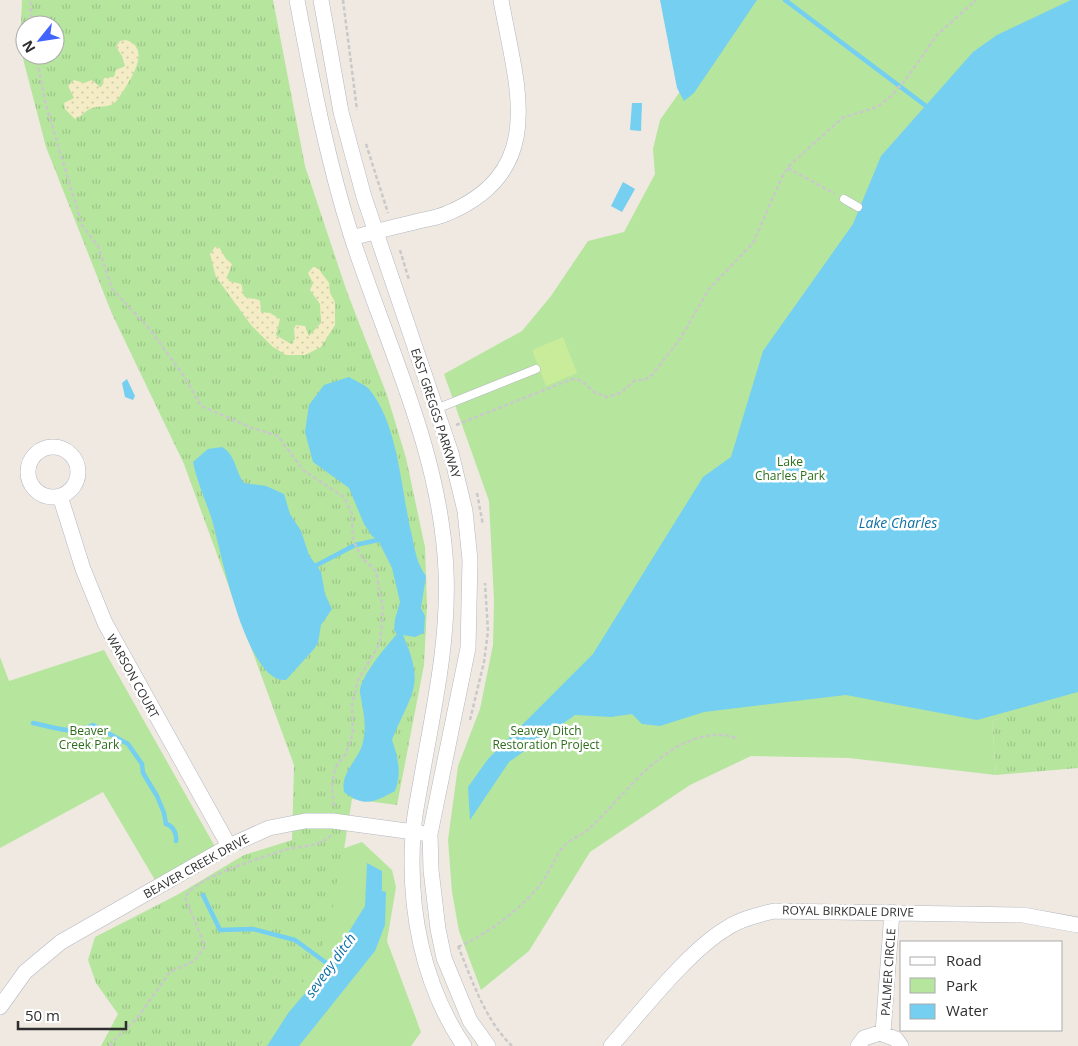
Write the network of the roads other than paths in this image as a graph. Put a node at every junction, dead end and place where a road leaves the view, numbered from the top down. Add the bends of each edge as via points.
1 (297, 0) edge
2 (321, 0) edge
3 (501, 0) edge
4 (844, 198) road end
5 (858, 207) dead end
6 (377, 231) junction
7 (352, 238) junction
8 (536, 369) dead end
9 (436, 409) junction
10 (60, 496) dead end
11 (412, 832) junction
12 (430, 834) junction
13 (229, 846) junction
14 (892, 912) junction
15 (1078, 925) edge
16 (0, 1007) edge
17 (883, 1033) junction
18 (464, 1046) edge
19 (488, 1046) edge
20 (610, 1046) edge
21 (858, 1046) edge
22 (901, 1046) edge

1 - 7 street, EAST GREGGS PARKWAY via 328,153
2 - 6 street, EAST GREGGS PARKWAY via 341,112 364,197
3 - 6 street via 519,121 514,152 501,175 475,200 446,214
4 - 5 lane
6 - 7 street
6 - 9 street, EAST GREGGS PARKWAY
7 - 11 street, EAST GREGGS PARKWAY via 414,406 433,477 443,537 447,605 443,651
8 - 9 lane
9 - 12 street, EAST GREGGS PARKWAY via 451,452 465,511 470,560 470,610 468,648
10 - 13 street, WARSON COURT via 83,569 105,624
11 - 12 street, BEAVER CREEK DRIVE
11 - 13 street, BEAVER CREEK DRIVE via 305,820 269,828
11 - 18 street, EAST GREGGS PARKWAY via 415,916 425,964 441,1007
12 - 19 street, EAST GREGGS PARKWAY via 434,904 444,958 470,1021
13 - 16 street, BEAVER CREEK DRIVE via 61,942 25,972
14 - 15 street, ROYAL BIRKDALE DRIVE via 1023,915
14 - 17 street, PALMER CIRCLE
14 - 20 street, ROYAL BIRKDALE DRIVE via 792,909 774,910 742,920 690,958
17 - 21 street, PALMER CIRCLE via 864,1038
17 - 22 street, PALMER CIRCLE via 896,1039

